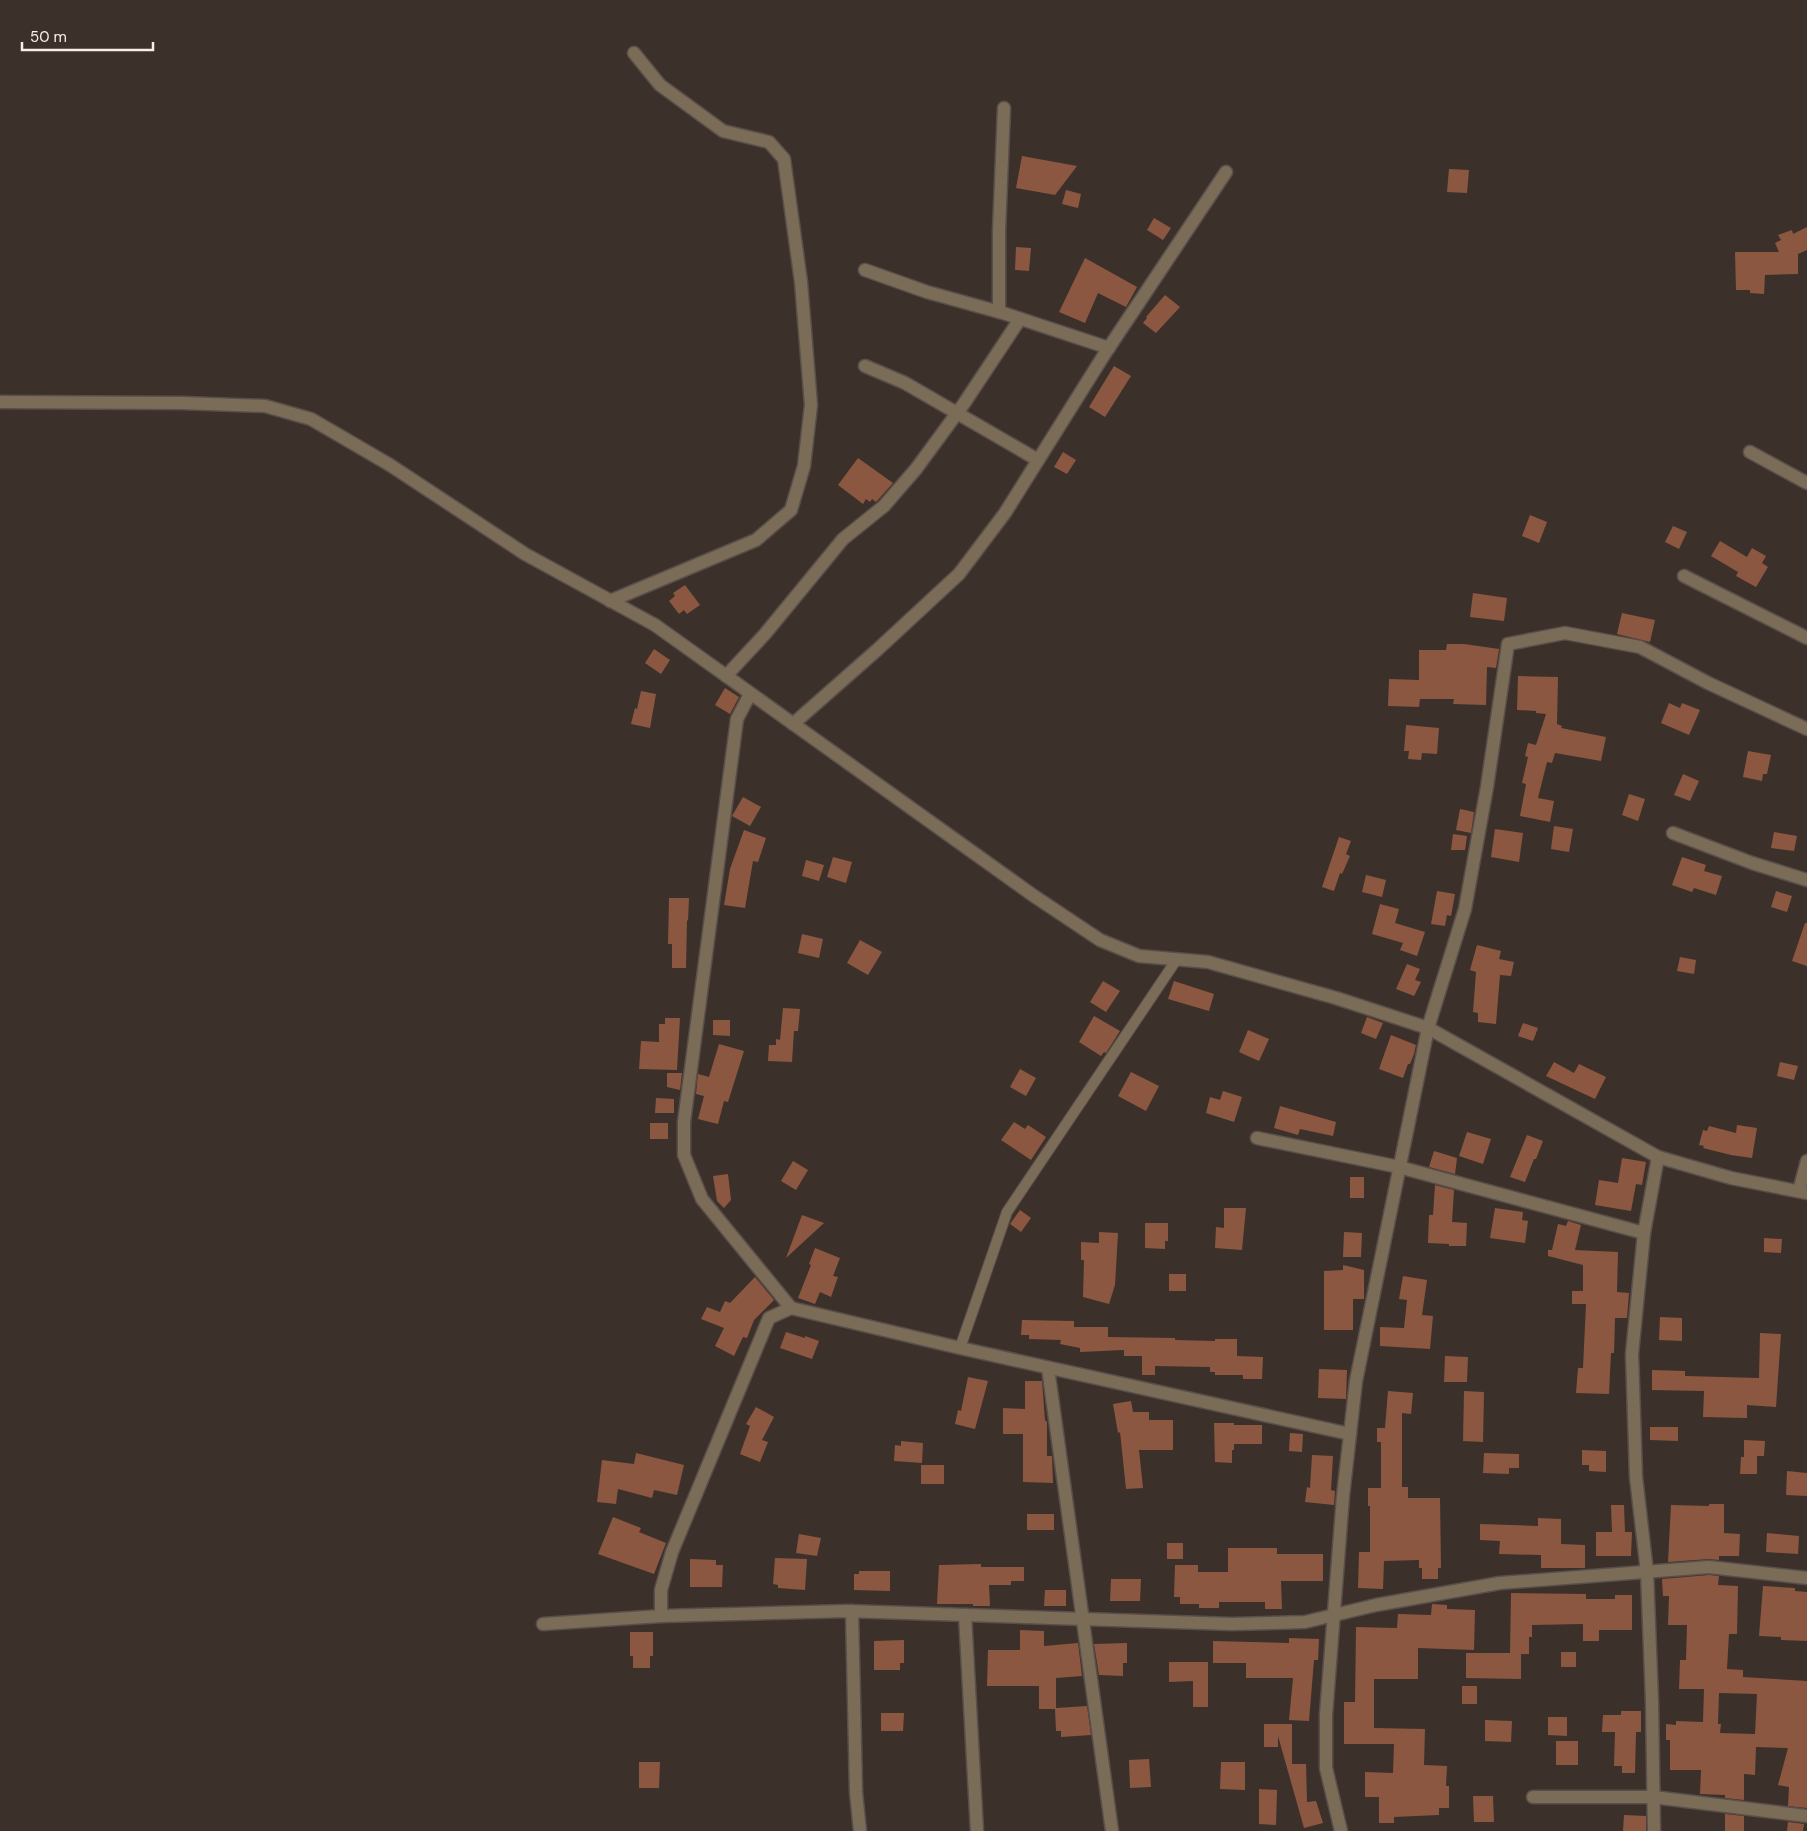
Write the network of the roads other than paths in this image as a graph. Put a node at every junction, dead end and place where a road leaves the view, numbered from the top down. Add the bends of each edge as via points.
1 (634, 53) dead end
2 (1004, 108) dead end
3 (1226, 172) dead end
4 (865, 270) dead end
5 (999, 312) junction
6 (1020, 319) junction
7 (1109, 348) junction
8 (865, 366) dead end
9 (0, 402) edge
10 (957, 413) junction
11 (1750, 452) dead end
12 (1038, 460) junction
13 (1807, 483) edge
14 (1684, 576) dead end
15 (610, 601) junction
16 (1807, 638) edge
17 (726, 676) junction
18 (750, 694) junction
19 (792, 724) junction
20 (1807, 729) edge
21 (1673, 833) dead end
22 (1807, 880) edge
23 (1177, 959) junction
24 (1428, 1028) junction
25 (1256, 1138) dead end
26 (1658, 1156) junction
27 (1807, 1161) edge
28 (1399, 1167) junction
29 (1803, 1192) edge
30 (1644, 1233) junction
31 (791, 1308) junction
32 (960, 1348) junction
33 (1048, 1368) junction
34 (1350, 1434) junction
35 (1647, 1572) junction
36 (1807, 1578) edge
37 (852, 1611) junction
38 (964, 1615) junction
39 (1335, 1615) junction
40 (661, 1616) junction
41 (1083, 1619) junction
42 (543, 1624) dead end
43 (1533, 1797) dead end
44 (1653, 1797) junction
45 (1807, 1816) edge
46 (860, 1831) edge
47 (977, 1831) edge
48 (1112, 1831) edge
49 (1341, 1831) edge
50 (1654, 1831) edge

1 - 15 street via 660,85 723,131 769,142 784,159 801,282 811,405 804,466 791,510 756,540
2 - 5 street
3 - 7 street
4 - 5 street via 926,292
5 - 6 street
6 - 7 street
6 - 10 street
7 - 12 street
8 - 10 street via 905,383
9 - 15 street via 265,406 311,419 390,465 524,554
10 - 12 street
10 - 17 street via 884,506 843,539
11 - 13 street
12 - 19 street via 1006,513 959,574
14 - 16 street
15 - 17 street via 655,625
17 - 18 street
18 - 19 street
18 - 31 street via 737,719 684,1122 684,1155 702,1199
19 - 23 street via 1100,940 1140,956
20 - 24 street via 1640,647 1565,633 1508,644 1487,787 1464,909
21 - 22 street
23 - 24 street via 1208,962
23 - 32 lane via 1007,1212
24 - 26 street
24 - 28 street
25 - 28 street
26 - 29 street via 1731,1178
26 - 30 street
27 - 29 street
28 - 30 street
28 - 34 street via 1356,1381
30 - 35 street via 1632,1354 1636,1477
31 - 32 street
31 - 40 street via 769,1318 765,1327 672,1552 661,1590
32 - 33 street
33 - 34 street
33 - 41 street
34 - 39 street
35 - 36 street via 1709,1567
35 - 39 street via 1500,1583
35 - 44 street
37 - 38 street
37 - 40 street
37 - 46 street via 856,1792
38 - 41 street
38 - 47 street
39 - 41 street via 1305,1622 1232,1624
39 - 49 street via 1326,1715 1326,1768
40 - 42 street
41 - 48 street
43 - 44 street
44 - 45 street
44 - 50 street

